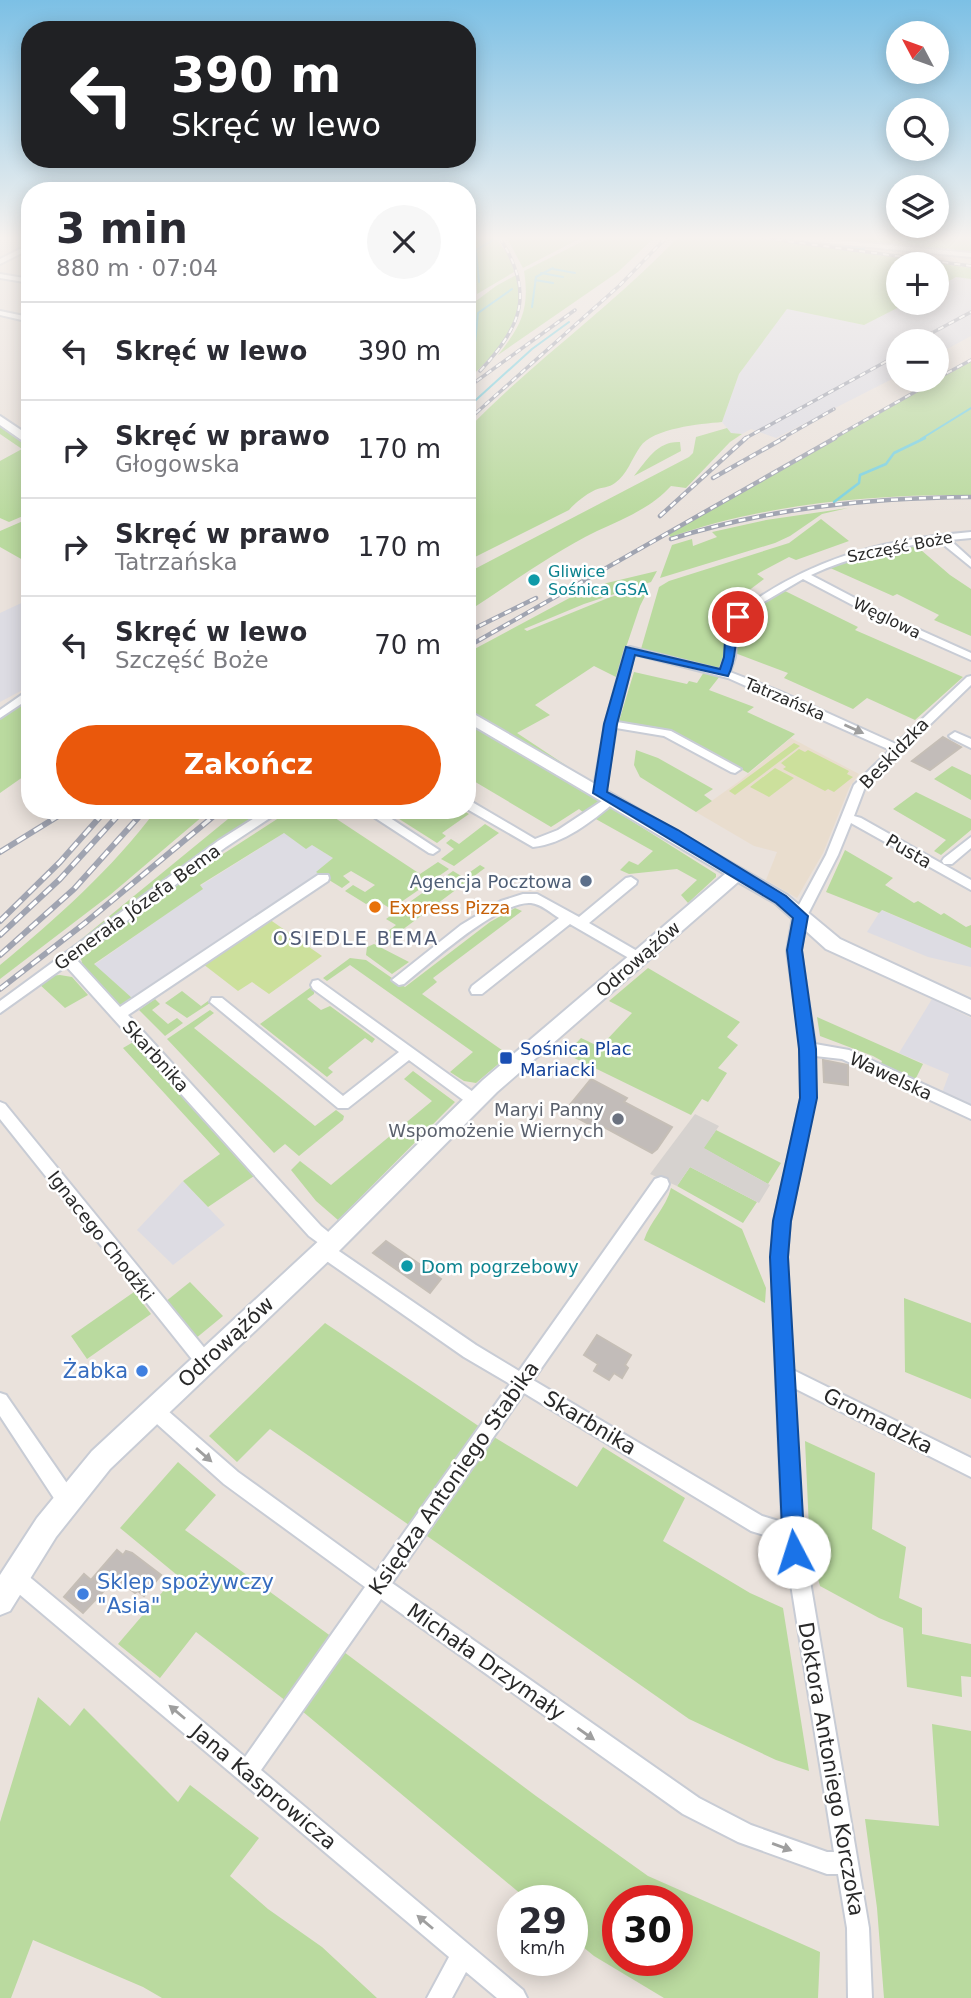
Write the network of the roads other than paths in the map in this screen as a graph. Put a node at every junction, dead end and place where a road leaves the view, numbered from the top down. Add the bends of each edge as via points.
1 (0, 419) edge
2 (21, 435) edge
3 (971, 535) edge
4 (942, 538) junction
5 (971, 564) edge
6 (804, 576) junction
7 (971, 657) edge
8 (724, 673) junction
9 (971, 679) edge
10 (21, 699) edge
11 (0, 715) edge
12 (476, 720) edge
13 (611, 724) junction
14 (956, 736) dead end
15 (971, 744) edge
16 (896, 748) junction
17 (736, 769) dead end
18 (605, 796) junction
19 (476, 808) edge
20 (846, 818) junction
21 (262, 819) edge
22 (383, 819) edge
23 (971, 841) edge
24 (433, 850) dead end
25 (948, 861) dead end
26 (737, 873) junction
27 (323, 878) dead end
28 (631, 881) dead end
29 (971, 886) edge
30 (800, 916) junction
31 (573, 921) junction
32 (639, 958) junction
33 (68, 959) junction
34 (399, 981) dead end
35 (318, 985) dead end
36 (477, 990) dead end
37 (216, 1002) dead end
38 (0, 1008) edge
39 (971, 1008) edge
40 (119, 1014) junction
41 (808, 1049) junction
42 (409, 1052) junction
43 (475, 1101) junction
44 (0, 1108) edge
45 (971, 1113) edge
46 (661, 1185) dead end
47 (327, 1247) junction
48 (205, 1363) junction
49 (784, 1374) junction
50 (521, 1381) junction
51 (0, 1401) edge
52 (153, 1410) junction
53 (971, 1468) edge
54 (66, 1499) junction
55 (792, 1534) junction
56 (13, 1576) junction
57 (379, 1586) junction
58 (0, 1601) edge
59 (247, 1772) junction
60 (847, 1863) junction
61 (463, 1954) junction
62 (439, 1998) edge
63 (515, 1998) edge
64 (860, 1998) edge

1 - 2 street
3 - 4 street, Szczęść Boże
4 - 5 street
4 - 6 street, Szczęść Boże via 868,551
6 - 7 street, Węglowa
6 - 8 street, Szczęść Boże via 733,621
8 - 13 street, Tatrzańska via 630,650
8 -> 16 street, Tatrzańska
9 - 16 street, Beskidzka
10 - 11 street
12 - 18 street
13 - 17 street via 667,733
13 - 18 street
14 - 15 street
16 - 20 street, Beskidzka via 860,785
18 - 19 street via 539,843
18 - 26 street
20 - 29 street, Pusta
20 - 30 street, Beskidzka
21 - 33 street, Generała Józefa Bema
22 - 24 street
23 - 25 street
26 - 30 street
26 - 32 street, Odrowążów
27 - 40 street
28 - 31 street
30 - 39 street via 826,940 855,956
30 - 41 street, Doktora Antoniego Korczoka via 794,950
31 - 32 street
31 - 34 street via 534,898 506,902
31 - 36 street
32 - 43 street, Odrowążów
33 - 38 street, Generała Józefa Bema
33 - 40 street, Skarbnika
35 - 42 street
37 - 42 street via 343,1104
40 - 47 street, Skarbnika
41 - 45 street, Wawelska via 844,1054
41 - 49 street, Doktora Antoniego Korczoka via 808,1098 780,1236
42 - 43 street
43 - 47 street, Odrowążów
44 - 48 street, Ignacego Chodźki
46 - 50 street, Księdza Antoniego Stabika
47 - 48 street, Odrowążów
47 - 50 street, Skarbnika via 470,1351
48 - 52 street, Odrowążów
49 - 53 street, Gromadzka
49 - 55 street, Doktora Antoniego Korczoka
50 - 55 street, Skarbnika via 758,1524
50 - 57 street, Księdza Antoniego Stabika
51 - 54 street
52 - 54 street, Odrowążów
52 -> 57 street, Michała Drzymały via 231,1478
54 - 56 street, Odrowążów
55 - 60 street, Doktora Antoniego Korczoka
56 - 58 street, Odrowążów
59 -> 56 street, Jana Kasprowicza
57 - 59 street, Księdza Antoniego Stabika
57 -> 60 street, Michała Drzymały via 691,1806 746,1834 827,1863
61 -> 59 street, Jana Kasprowicza
60 - 64 street, Doktora Antoniego Korczoka via 858,1928
61 - 62 street
61 - 63 street, Jana Kasprowicza

